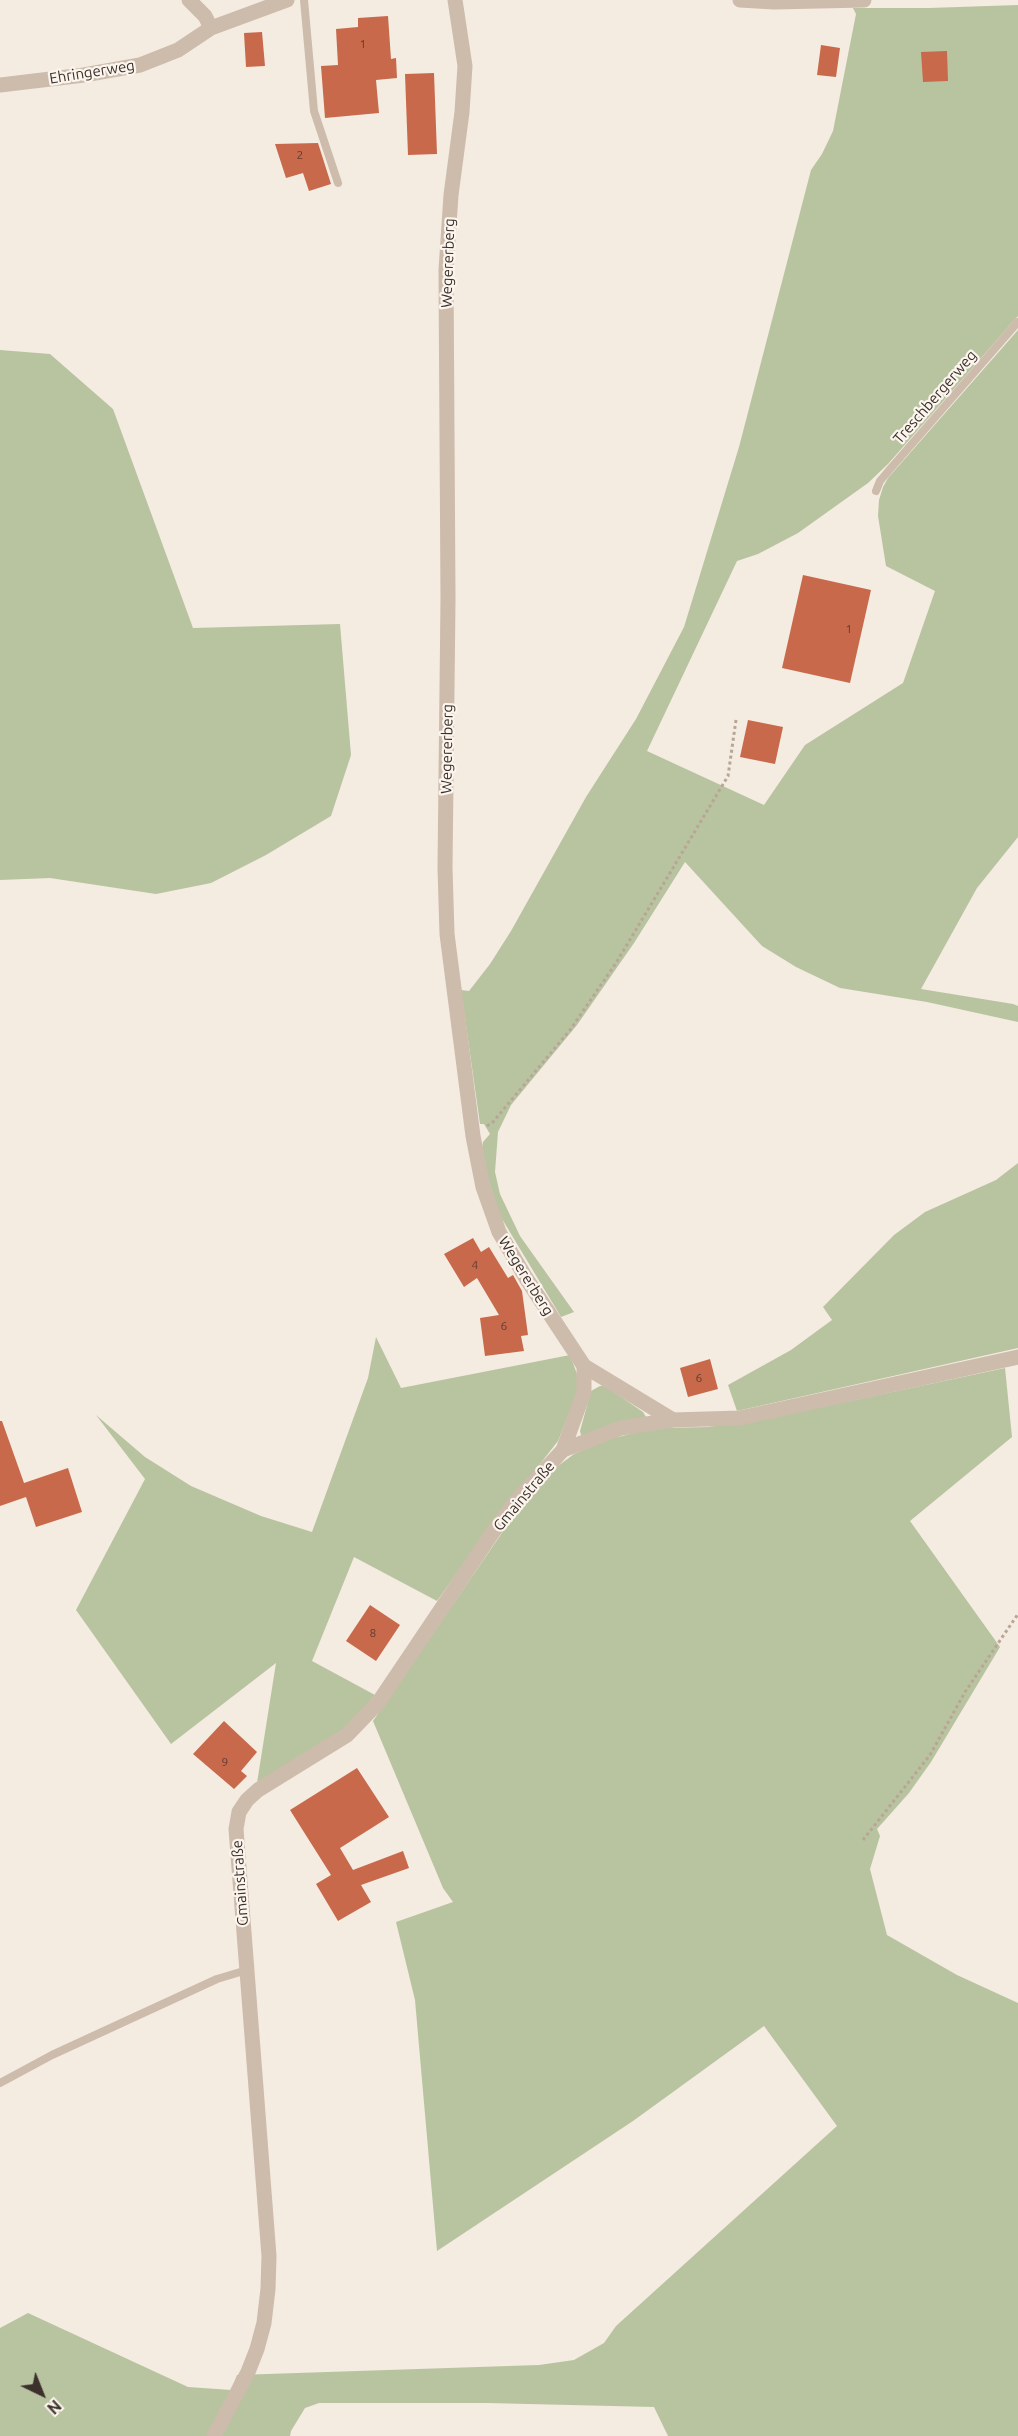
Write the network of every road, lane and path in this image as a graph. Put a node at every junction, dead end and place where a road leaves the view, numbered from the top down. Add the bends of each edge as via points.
1 (189, 0) edge
2 (287, 0) edge
3 (304, 0) edge
4 (455, 0) edge
5 (740, 0) edge
6 (864, 0) edge
7 (211, 28) junction
8 (0, 85) edge
9 (338, 183) dead end
10 (1018, 322) edge
11 (876, 491) dead end
12 (736, 720) dead end
13 (473, 1136) junction
14 (1018, 1357) edge
15 (584, 1366) junction
16 (673, 1420) junction
17 (563, 1449) junction
18 (1018, 1614) edge
19 (863, 1840) dead end
20 (247, 1970) junction
21 (0, 2083) edge
22 (214, 2436) edge

1 - 7 street
2 - 7 street, Ehringerweg
3 - 9 lane via 314,111
4 - 13 street, Wegererberg via 465,66 446,270 445,868 447,934
5 - 6 street
7 - 8 street, Ehringerweg via 178,50 140,65
10 - 11 lane, Treschbergerweg via 880,481
12 - 13 path via 728,776 616,963 570,1030 493,1122
13 - 15 street, Wegererberg via 483,1187 499,1232
14 - 16 street, Gmainstraße via 740,1418
15 - 16 street, Wegererberg
15 - 17 street, Gmainstraße via 584,1392
16 - 17 street, Gmainstraße via 621,1428
17 - 20 street, Gmainstraße via 498,1524 378,1703 347,1736 258,1790 239,1812 236,1829
18 - 19 path via 965,1692 930,1755
20 - 21 lane via 216,1979
20 - 22 street, Gmainstraße via 269,2256 268,2289 257,2349

